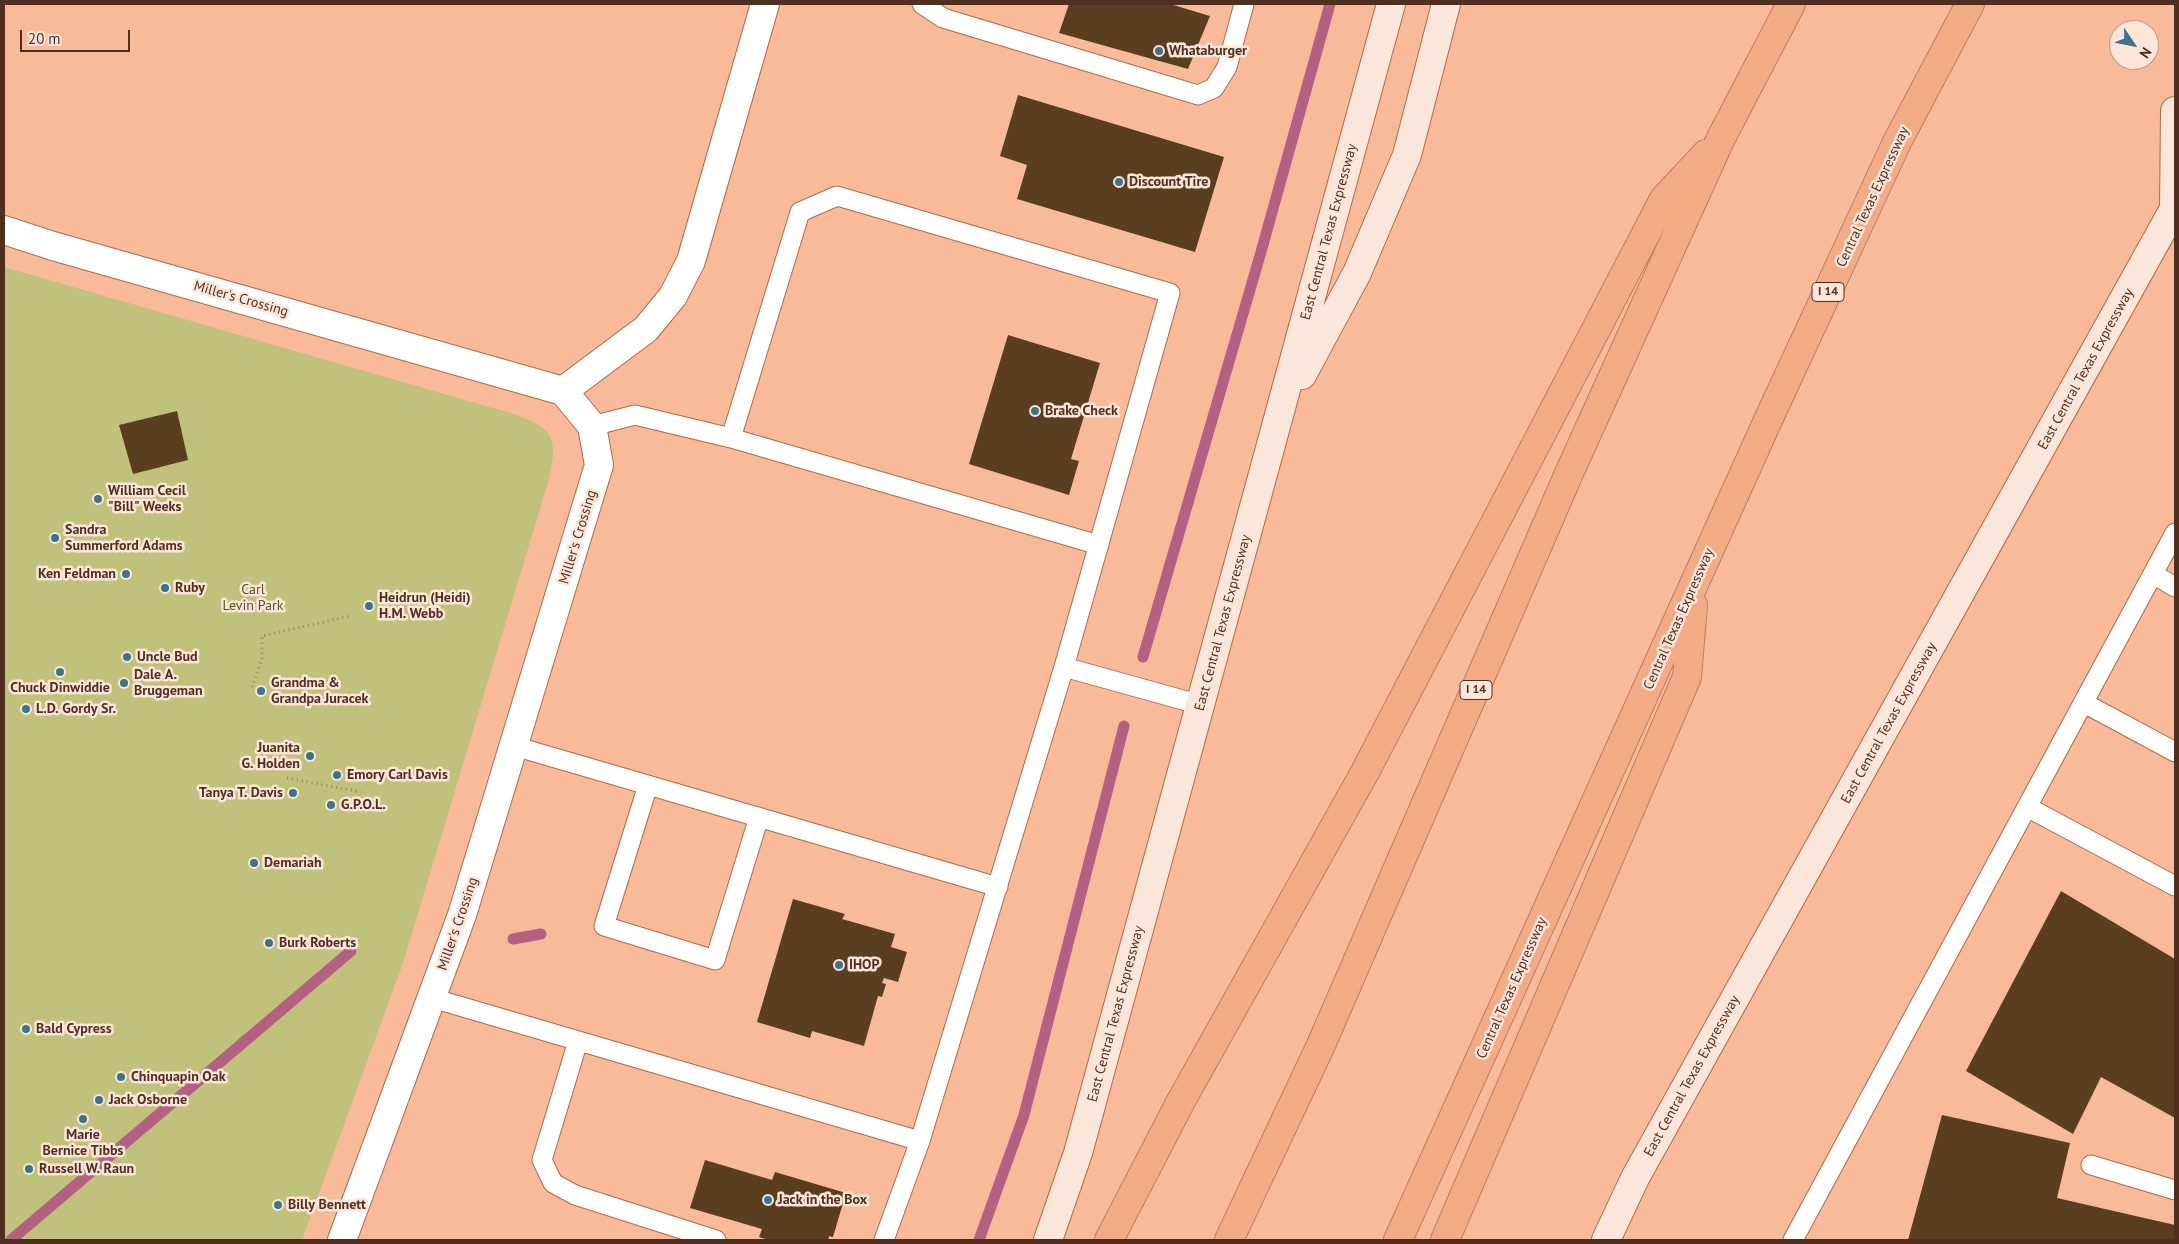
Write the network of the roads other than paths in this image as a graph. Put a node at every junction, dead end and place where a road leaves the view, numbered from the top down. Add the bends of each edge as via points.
1 (765, 4) edge
2 (922, 4) edge
3 (1244, 4) edge
4 (1391, 4) edge
5 (1446, 4) edge
6 (1791, 4) edge
7 (1970, 4) edge
8 (2175, 111) edge
9 (1721, 138) junction
10 (2175, 208) edge
11 (4, 230) edge
12 (2175, 238) edge
13 (2148, 258) junction
14 (563, 391) junction
15 (1280, 415) junction
16 (592, 426) junction
17 (731, 438) junction
18 (2175, 533) edge
19 (1099, 545) junction
20 (2153, 574) junction
21 (1695, 584) junction
22 (2175, 586) edge
23 (1064, 667) junction
24 (2084, 703) junction
25 (1201, 705) junction
26 (514, 746) junction
27 (2175, 752) edge
28 (648, 785) junction
29 (2027, 807) junction
30 (759, 817) junction
31 (2175, 886) edge
32 (998, 887) junction
33 (432, 998) junction
34 (578, 1041) junction
35 (920, 1141) junction
36 (2091, 1165) dead end
37 (2175, 1190) edge
38 (346, 1239) edge
39 (716, 1240) edge
40 (884, 1240) edge
41 (1048, 1240) edge
42 (1109, 1240) edge
43 (1229, 1240) edge
44 (1398, 1240) edge
45 (1445, 1240) edge
46 (1606, 1240) edge
47 (1793, 1240) edge

1 - 14 street via 691,261 673,296 646,329
2 - 3 lane via 943,18 1198,95 1214,88 1226,67
4 - 15 main road, East Central Texas Expressway
5 - 15 main road via 1407,155 1358,273
6 - 9 highway, I 14
7 - 21 highway, Central Texas Expressway / I 14 via 1897,142
8 - 10 main road
9 - 42 highway via 1664,199 1365,772 1181,1101
9 - 43 highway, I 14 via 1570,471 1321,1045
10 - 13 main road, East Central Texas Expressway
11 - 14 street, Miller's Crossing
12 - 13 street
13 - 46 main road, East Central Texas Expressway via 1635,1178
14 - 16 street, Miller's Crossing
15 - 25 main road, East Central Texas Expressway
16 - 17 lane via 635,415
16 - 26 street, Miller's Crossing via 599,465
17 - 19 lane
17 - 19 lane via 800,212 837,196 1170,293
18 - 20 lane
19 - 23 lane
20 - 22 lane
20 - 24 lane
21 - 44 highway, Central Texas Expressway / I 14
21 - 45 highway via 1687,677
23 - 25 lane
23 - 32 lane
24 - 27 lane
24 - 29 lane
25 - 41 main road, East Central Texas Expressway via 1078,1153
26 - 28 lane
26 - 33 street, Miller's Crossing via 462,915
28 - 30 lane
28 - 30 lane via 604,926 715,960
29 - 31 lane
29 - 47 lane
30 - 32 lane
32 - 35 lane
33 - 34 lane
33 - 38 street, Miller's Crossing
34 - 35 lane
34 - 39 lane via 542,1160 553,1183 575,1195
35 - 40 lane
36 - 37 lane

